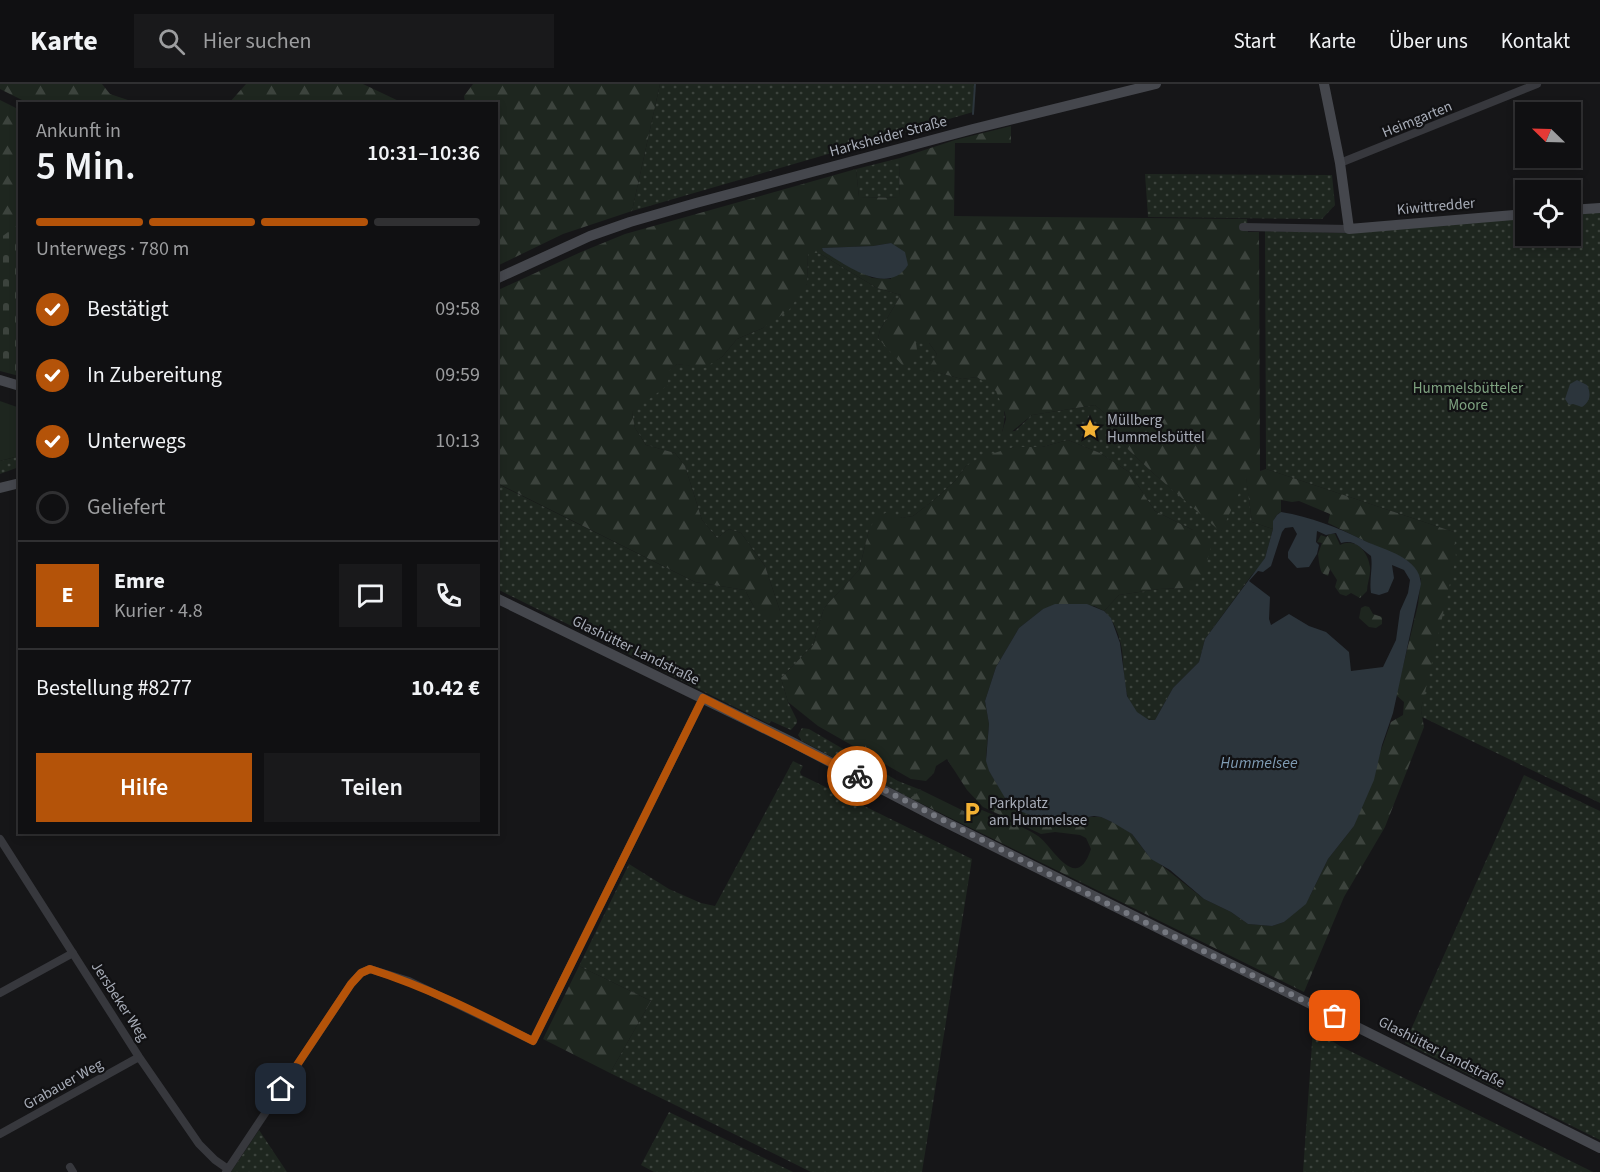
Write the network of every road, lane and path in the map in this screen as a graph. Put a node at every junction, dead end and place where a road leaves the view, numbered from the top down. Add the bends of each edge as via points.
1 (1156, 84) edge
2 (1323, 84) edge
3 (1537, 84) edge
4 (1340, 164) junction
5 (1600, 208) edge
6 (1581, 209) edge
7 (1515, 214) edge
8 (1243, 227) dead end
9 (1349, 229) junction
10 (498, 278) edge
11 (0, 380) edge
12 (18, 385) edge
13 (18, 484) edge
14 (0, 488) edge
15 (498, 599) edge
16 (703, 698) junction
17 (0, 839) edge
18 (73, 953) junction
19 (0, 993) edge
20 (139, 1057) junction
21 (0, 1134) edge
22 (1600, 1148) edge
23 (227, 1170) edge

1 - 10 street, Harksheider Straße via 630,222
2 - 4 street
3 - 4 street, Heimgarten
4 - 9 street
5 - 6 street
7 - 9 street, Kiwittredder
8 - 9 street, Kiwittredder
11 - 12 street
13 - 14 street
15 - 16 street, Glashütter Landstraße
16 - 22 street, Glashütter Landstraße
16 - 23 street via 533,1041 409,981 370,969 351,984
17 - 18 street, Jersbeker Weg
18 - 19 street
18 - 20 street, Jersbeker Weg
20 - 21 street, Grabauer Weg
20 - 23 street, Jersbeker Weg via 199,1144

